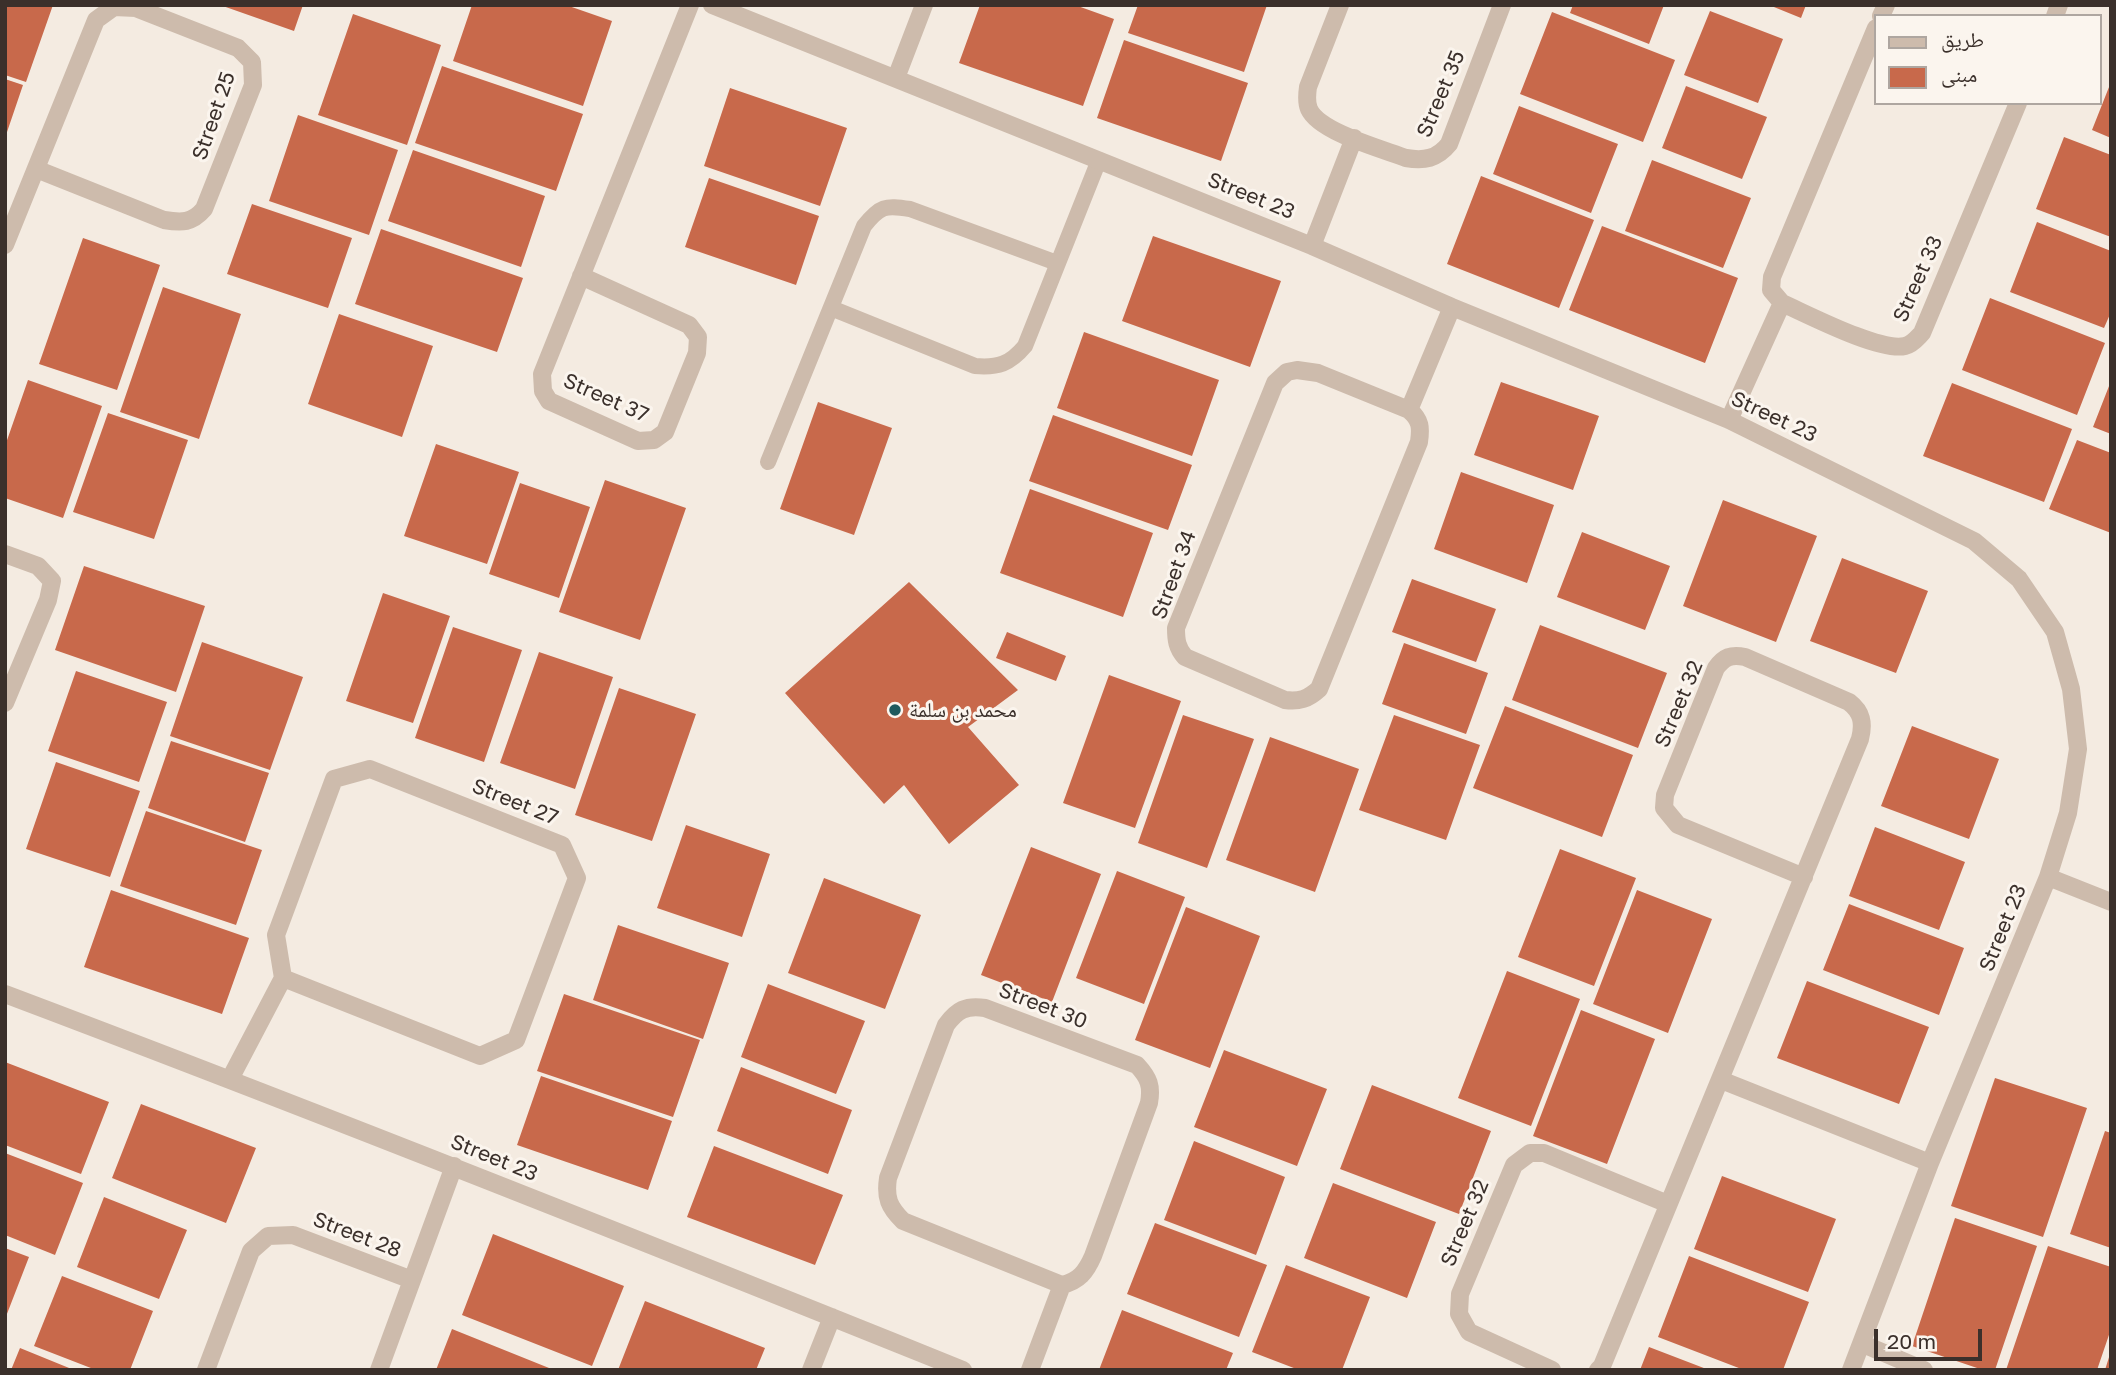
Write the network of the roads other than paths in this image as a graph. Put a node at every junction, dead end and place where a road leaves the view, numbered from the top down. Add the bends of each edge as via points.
1 (690, 5) edge
2 (712, 5) edge
3 (924, 5) edge
4 (1340, 5) edge
5 (1502, 5) edge
6 (1874, 33) edge
7 (896, 78) junction
8 (2017, 105) edge
9 (1354, 138) junction
10 (1099, 160) junction
11 (36, 169) junction
12 (5, 245) edge
13 (1312, 246) junction
14 (1057, 263) junction
15 (581, 276) junction
16 (1782, 303) junction
17 (1452, 307) junction
18 (831, 308) junction
19 (1409, 410) junction
20 (1729, 420) junction
21 (768, 462) dead end
22 (5, 554) edge
23 (5, 703) edge
24 (1804, 877) junction
25 (2048, 877) junction
26 (2111, 902) edge
27 (283, 978) junction
28 (5, 994) edge
29 (230, 1079) junction
30 (1721, 1080) junction
31 (1930, 1163) junction
32 (454, 1166) junction
33 (1668, 1204) junction
34 (412, 1280) junction
35 (1062, 1285) junction
36 (832, 1317) junction
37 (1863, 1344) junction
38 (206, 1370) edge
39 (379, 1370) edge
40 (811, 1370) edge
41 (963, 1370) edge
42 (1030, 1370) edge
43 (1552, 1370) edge
44 (1598, 1370) edge
45 (1851, 1370) edge
46 (1924, 1370) edge

1 - 15 street, Street 37
2 - 7 street, Street 23
3 - 7 street
4 - 9 street, Street 35 via 1307,98 1321,124
5 - 9 street, Street 35 via 1442,153 1421,160 1406,158
6 - 16 street via 1772,277 1770,290
7 - 10 street, Street 23
8 - 16 street, Street 33 via 1915,341 1908,346 1882,346
9 - 13 street
10 - 13 street, Street 23
10 - 14 lane
11 - 11 street, Street 25 via 164,220 187,222 204,209 253,85 252,62 238,48 136,8 114,7 96,20
11 - 12 street, Street 25
13 - 17 street, Street 23
14 - 18 lane via 891,205 878,210 864,226
14 - 18 lane via 1025,346 994,367 975,366
15 - 15 street, Street 37 via 542,374 543,391 549,401 638,441 654,440 665,432 697,353 698,337 689,325
16 - 20 street
17 - 19 street
17 - 20 street, Street 23
18 - 21 lane
19 - 19 street, Street 34 via 1318,373 1297,370 1279,378 1177,622 1175,640 1185,657 1285,700 1304,700 1319,689 1419,442 1420,422
20 - 25 street, Street 23 via 1974,541 2019,579 2055,632 2071,689 2078,749 2068,813
22 - 23 street via 38,566 52,580
24 - 24 street, Street 32 via 1860,739 1862,717 1849,702 1745,657 1726,657 1716,668 1665,795 1664,808 1678,825
24 - 30 street, Street 32
25 - 26 street
25 - 31 street, Street 23
27 - 27 street, Street 27 via 276,935 334,779 370,769 562,845 577,878 516,1040 480,1056
27 - 29 street
28 - 29 street, Street 23
29 - 32 street, Street 23
30 - 31 street
30 - 33 street, Street 32
31 - 37 street, Street 23
32 - 34 street, Street 28
32 - 36 street, Street 23
33 - 43 street, Street 32 via 1544,1153 1530,1153 1514,1165 1460,1294 1459,1314 1469,1332
33 - 44 street, Street 32
34 - 38 street, Street 28 via 293,1235 268,1236 251,1251
34 - 39 street, Street 28
35 - 35 street, Street 30 via 1077,1280 1088,1268 1149,1103 1149,1080 1137,1065 985,1007 961,1009 946,1026 888,1178 886,1199 903,1221
35 - 42 street
36 - 40 street
36 - 41 street, Street 23
37 - 45 street, Street 23
37 - 46 street

